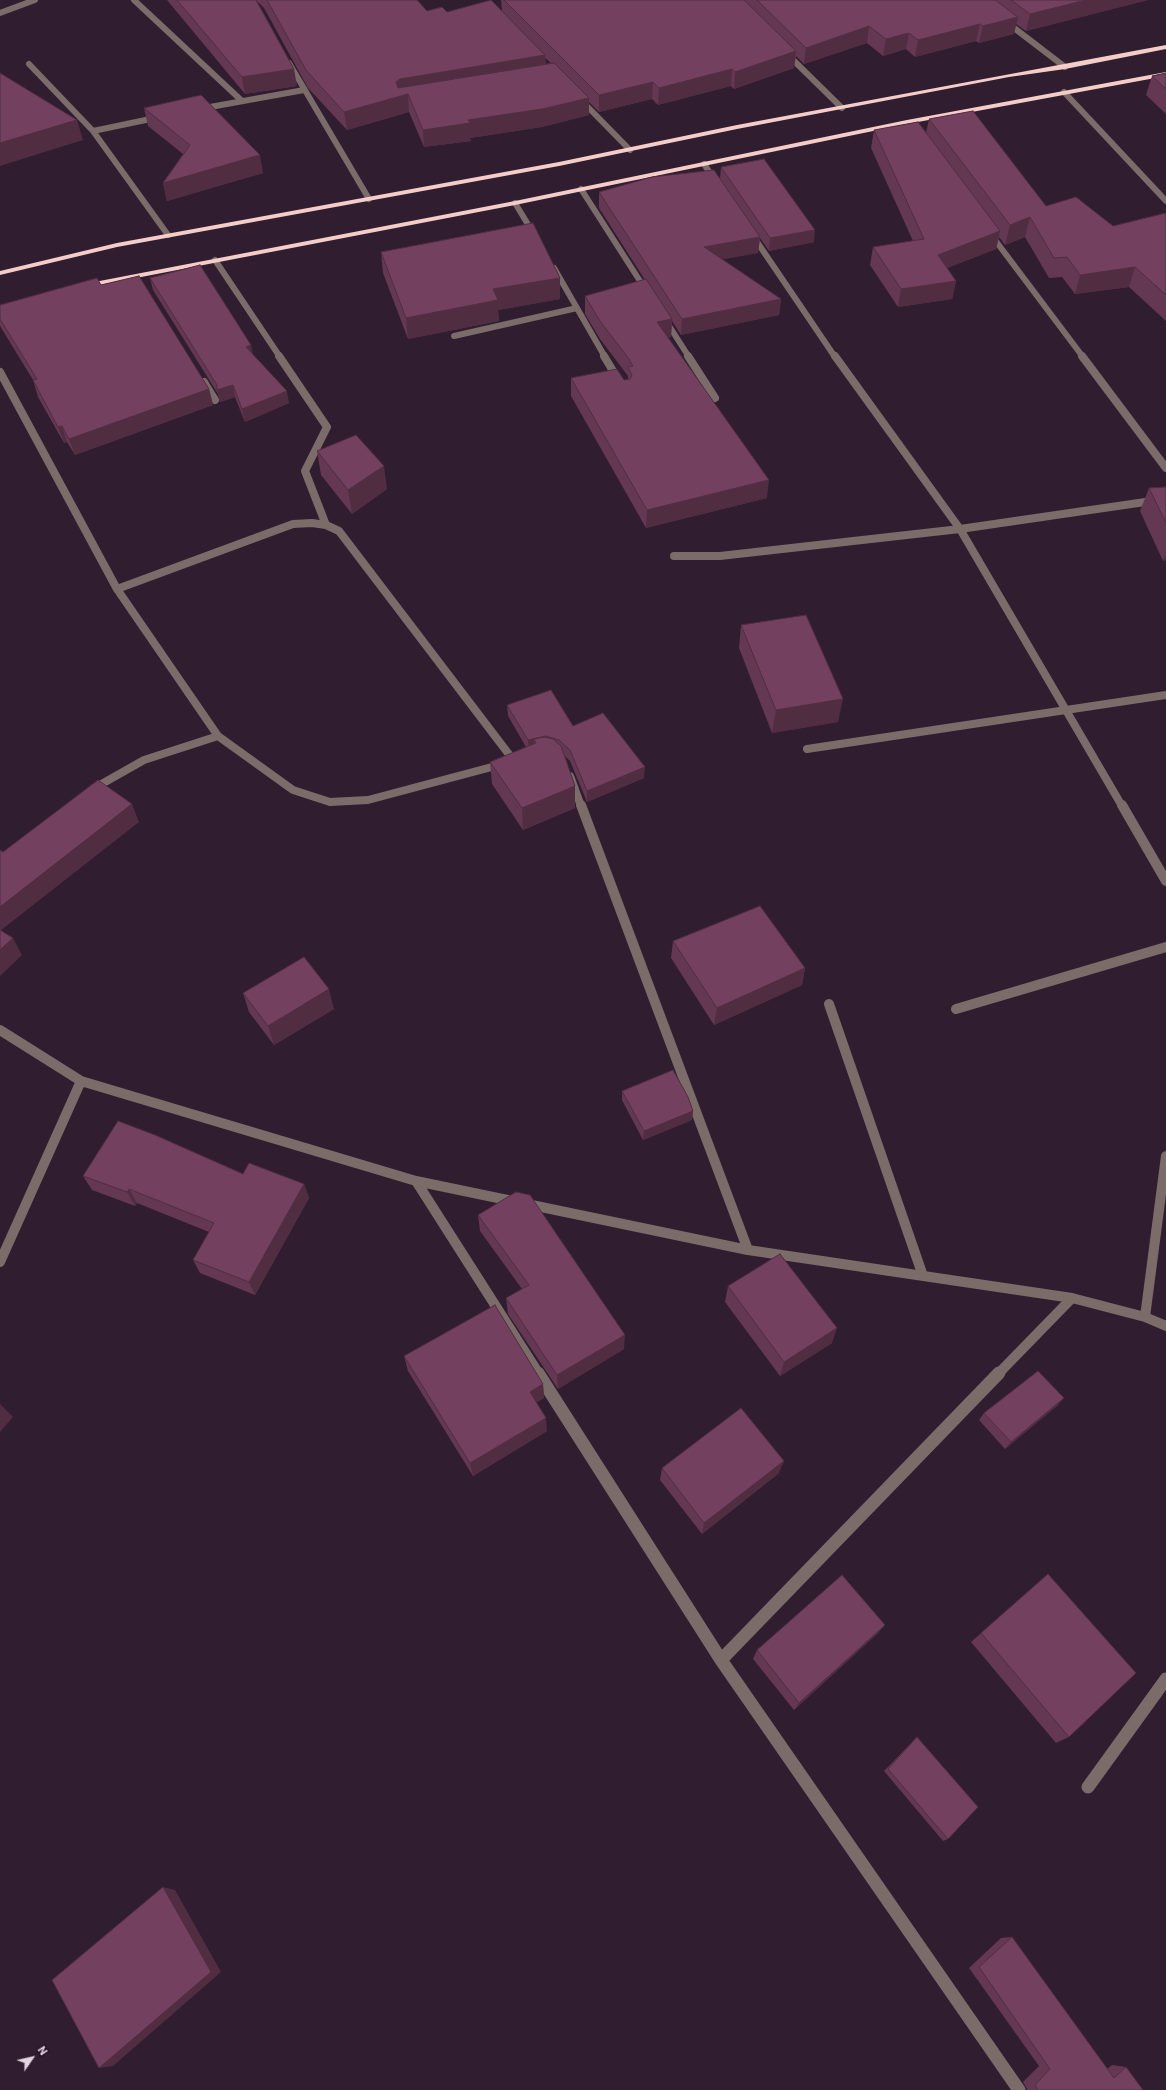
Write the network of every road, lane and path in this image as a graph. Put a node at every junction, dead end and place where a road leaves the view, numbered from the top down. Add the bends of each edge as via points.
1 (35, 0) edge
2 (134, 0) edge
3 (0, 13) edge
4 (1002, 19) edge
5 (1166, 47) edge
6 (782, 49) edge
7 (286, 57) edge
8 (29, 64) dead end
9 (1065, 67) junction
10 (1166, 74) edge
11 (304, 90) junction
12 (572, 91) edge
13 (1064, 92) junction
14 (241, 100) junction
15 (842, 108) junction
16 (194, 110) edge
17 (171, 115) edge
18 (93, 131) junction
19 (630, 150) junction
20 (704, 164) junction
21 (580, 189) junction
22 (722, 190) edge
23 (369, 199) junction
24 (1166, 201) edge
25 (516, 203) junction
26 (982, 222) edge
27 (744, 223) edge
28 (168, 236) junction
29 (539, 242) edge
30 (215, 260) junction
31 (550, 262) edge
32 (0, 273) edge
33 (76, 288) edge
34 (652, 300) edge
35 (577, 308) junction
36 (660, 313) edge
37 (454, 336) dead end
38 (0, 372) edge
39 (198, 374) edge
40 (622, 387) edge
41 (715, 398) dead end
42 (215, 400) edge
43 (1166, 468) edge
44 (1166, 499) edge
45 (326, 524) junction
46 (960, 529) junction
47 (674, 556) dead end
48 (117, 589) junction
49 (1166, 695) edge
50 (1065, 709) junction
51 (218, 736) junction
52 (806, 749) dead end
53 (566, 765) edge
54 (82, 795) edge
55 (1166, 881) edge
56 (1166, 947) edge
57 (829, 1004) dead end
58 (956, 1009) dead end
59 (0, 1030) edge
60 (81, 1081) junction
61 (1166, 1156) edge
62 (416, 1181) junction
63 (748, 1250) junction
64 (0, 1262) edge
65 (923, 1276) junction
66 (1072, 1298) junction
67 (1145, 1317) junction
68 (1166, 1326) edge
69 (721, 1660) junction
70 (1166, 1679) edge
71 (1088, 1788) dead end
72 (1019, 2090) edge

1 - 3 street
2 - 14 street
4 - 9 street
5 - 9 highway
6 - 15 street
7 - 11 street
8 - 18 street
9 - 15 highway via 1009,75
10 - 13 highway
11 - 14 street
11 - 23 street
12 - 19 street
13 - 20 highway
13 - 24 street
14 - 16 street
15 - 19 highway
17 - 18 street
18 - 28 street
19 - 23 highway
20 - 21 highway
20 - 22 street
21 - 25 highway
21 - 34 street
23 - 28 highway
25 - 29 street
25 - 30 highway
26 - 43 street
27 - 46 street via 834,355
28 - 32 highway via 117,245
30 - 33 highway via 140,278
30 - 45 street via 327,427 305,471
31 - 35 street
35 - 37 street
35 - 40 street
36 - 41 street
38 - 48 street
39 - 42 street
44 - 46 street
45 - 48 street via 293,524
45 - 51 street via 339,531 518,760 368,800 330,802 293,790
46 - 47 street via 720,556
46 - 50 street
48 - 51 street
49 - 50 street
50 - 52 street
50 - 55 street
51 - 54 street via 144,760
53 - 63 street
56 - 58 street
57 - 65 street
59 - 60 street
60 - 62 street
60 - 64 street
61 - 67 street
62 - 63 street
62 - 69 street
63 - 65 street
65 - 66 street
66 - 67 street
66 - 69 street
67 - 68 street
69 - 72 street
70 - 71 street

